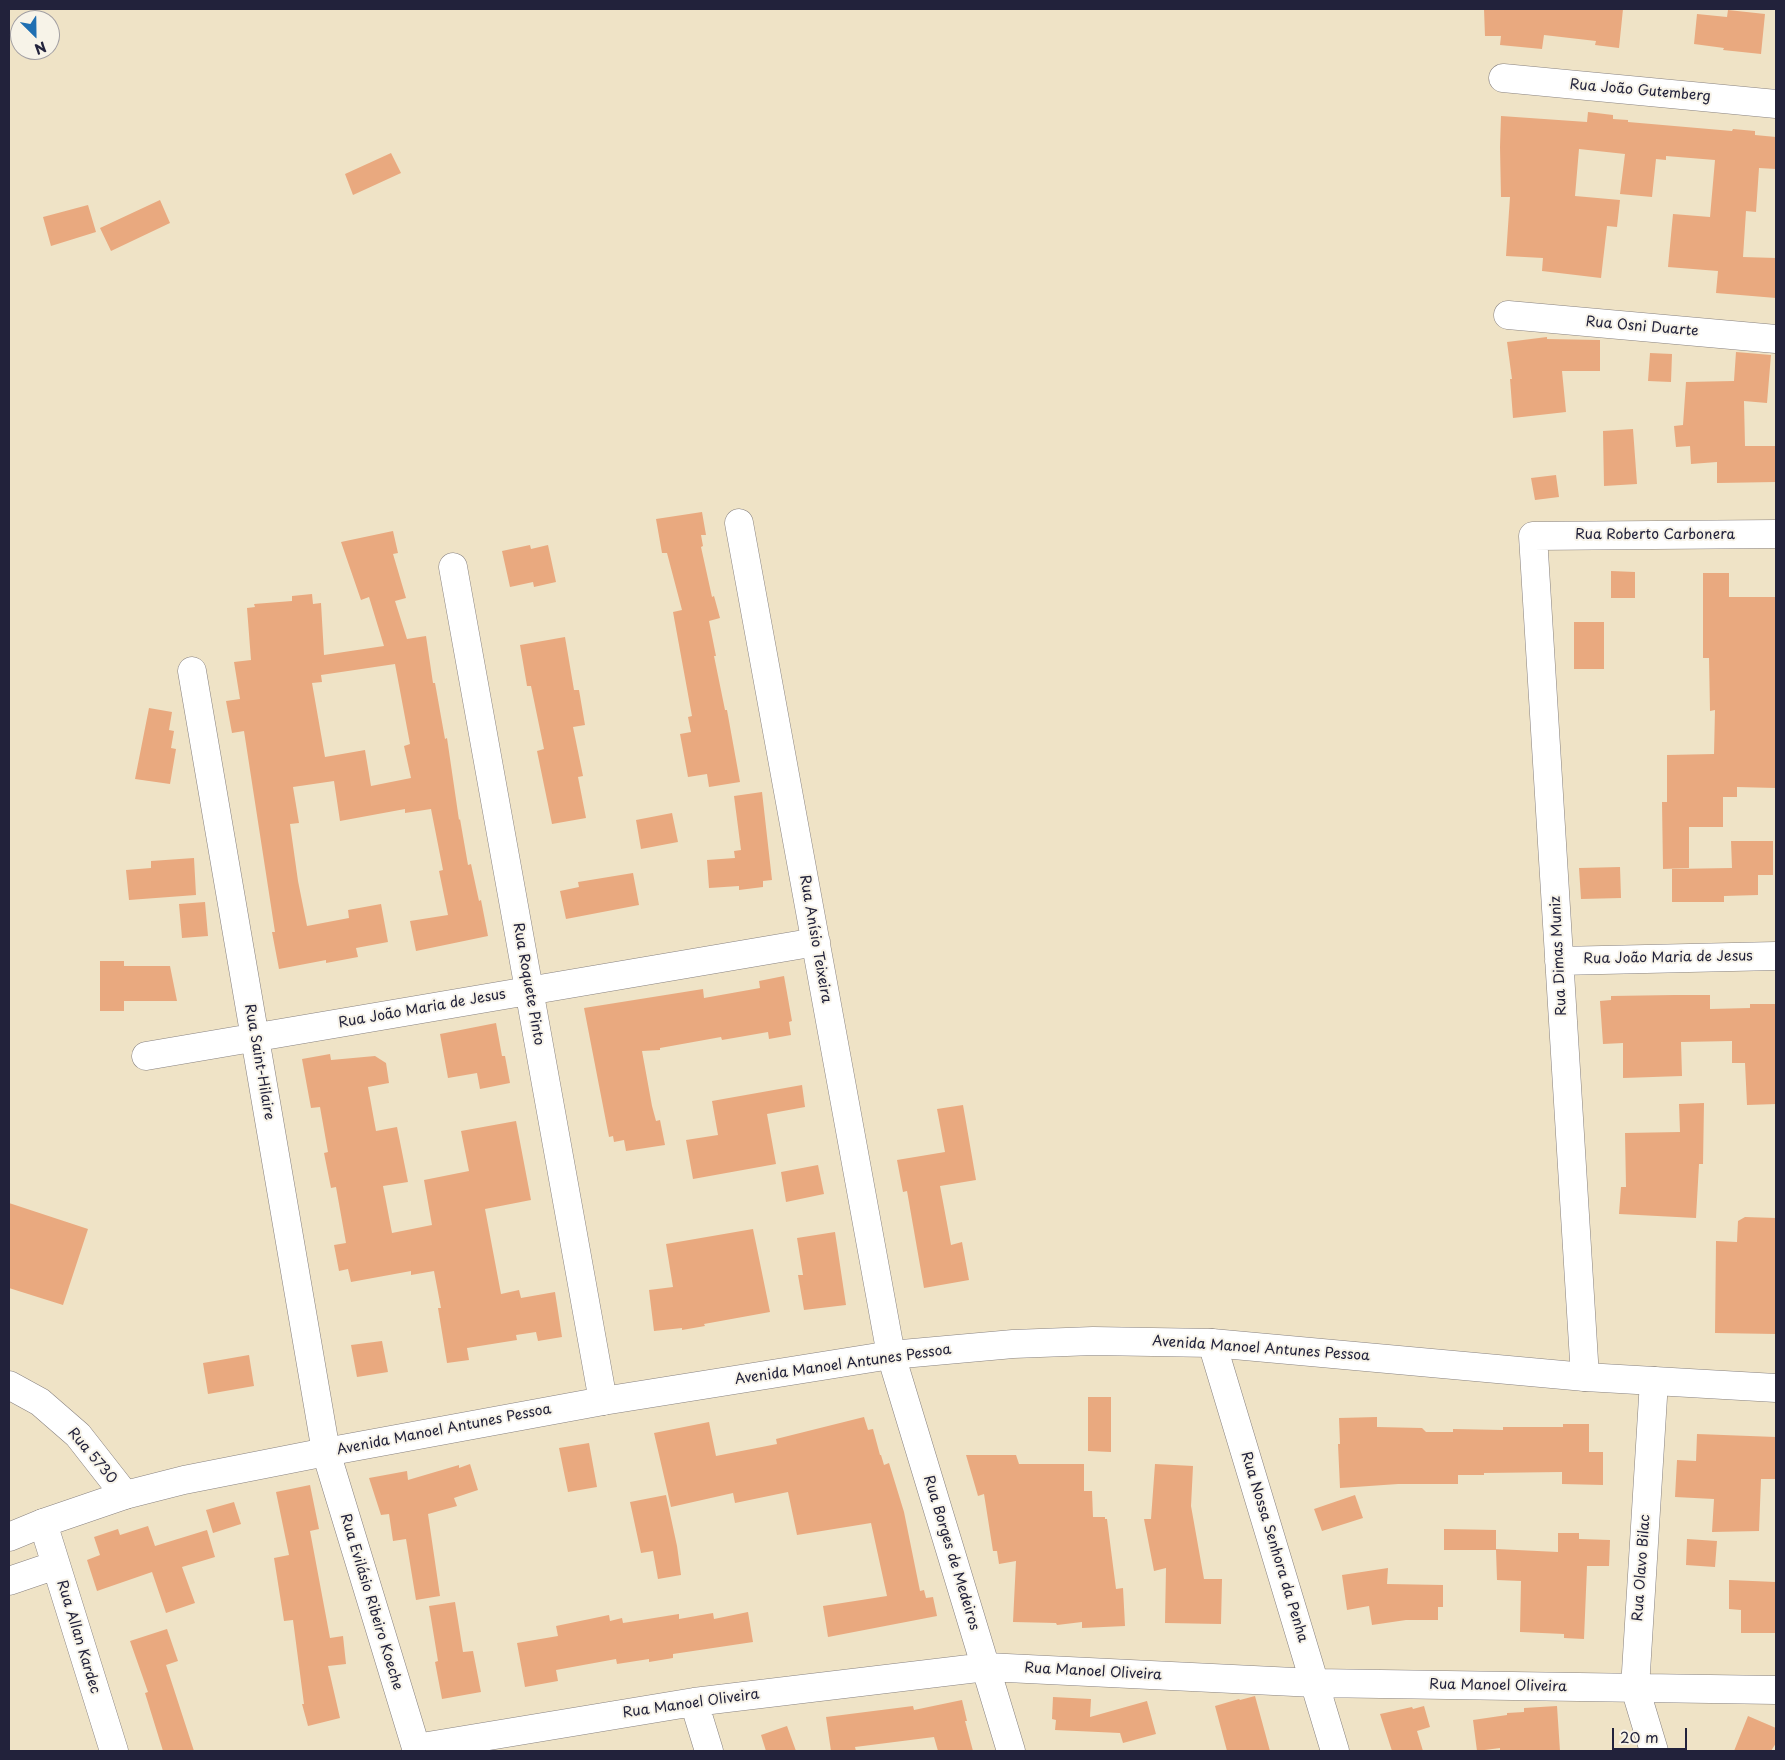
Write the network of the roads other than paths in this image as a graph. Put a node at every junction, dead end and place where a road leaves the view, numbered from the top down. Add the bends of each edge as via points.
1 (1503, 78) dead end
2 (1776, 104) edge
3 (1508, 315) dead end
4 (1776, 339) edge
5 (739, 523) dead end
6 (1776, 534) edge
7 (1533, 536) joint
8 (453, 567) dead end
9 (192, 671) dead end
10 (816, 942) junction
11 (1776, 956) edge
12 (1559, 961) junction
13 (529, 991) junction
14 (255, 1037) junction
15 (146, 1056) dead end
16 (1212, 1343) junction
17 (891, 1355) junction
18 (1585, 1377) junction
19 (1654, 1382) junction
20 (9, 1385) edge
21 (1776, 1388) edge
22 (602, 1400) junction
23 (326, 1452) junction
24 (124, 1495) junction
25 (43, 1523) junction
26 (9, 1537) edge
27 (56, 1565) junction
28 (9, 1581) edge
29 (986, 1667) junction
30 (1314, 1683) junction
31 (1634, 1688) junction
32 (1776, 1690) edge
33 (694, 1702) junction
34 (417, 1750) edge
35 (114, 1751) edge
36 (709, 1751) edge
37 (1011, 1751) edge
38 (1335, 1751) edge
39 (1654, 1751) edge

1 - 2 street, Rua João Gutemberg
3 - 4 street, Rua Osni Duarte
5 - 10 street, Rua Anísio Teixeira
6 - 7 street, Rua Roberto Carbonera
7 - 12 street, Rua Dimas Muniz
8 - 13 street, Rua Roquete Pinto
9 - 14 street, Rua Saint-Hilaire
10 - 13 street, Rua João Maria de Jesus
10 - 17 street, Rua Anísio Teixeira
11 - 12 street, Rua João Maria de Jesus
12 - 18 street, Rua Dimas Muniz
13 - 14 street, Rua João Maria de Jesus
13 - 22 street, Rua Roquete Pinto
14 - 15 street, Rua João Maria de Jesus
14 - 23 street, Rua Saint-Hilaire
16 - 17 street, Avenida Manoel Antunes Pessoa via 1093,1341 1013,1344
16 - 18 street, Avenida Manoel Antunes Pessoa
16 - 30 street, Rua Nossa Senhora da Penha
17 - 22 street, Avenida Manoel Antunes Pessoa
17 - 29 street, Rua Borges de Medeiros
18 - 19 street, Avenida Manoel Antunes Pessoa
19 - 21 street, Avenida Manoel Antunes Pessoa
19 - 31 street, Rua Olavo Bilac
20 - 24 street, Rua 5730 via 40,1402 78,1435
22 - 23 street, Avenida Manoel Antunes Pessoa
23 - 24 street, Avenida Manoel Antunes Pessoa
23 - 34 street, Rua Evilásio Ribeiro Koeche
24 - 25 street, Avenida Manoel Antunes Pessoa
25 - 26 street, Avenida Manoel Antunes Pessoa
25 - 27 street, Rua Allan Kardec
27 - 28 street
27 - 35 street, Rua Allan Kardec
29 - 30 street, Rua Manoel Oliveira
29 - 33 street, Rua Manoel Oliveira
29 - 37 street, Rua Borges de Medeiros
30 - 31 street, Rua Manoel Oliveira
30 - 38 street, Rua Nossa Senhora da Penha
31 - 32 street, Rua Manoel Oliveira
31 - 39 street, Rua Olavo Bilac
33 - 34 street, Rua Manoel Oliveira
33 - 36 street

